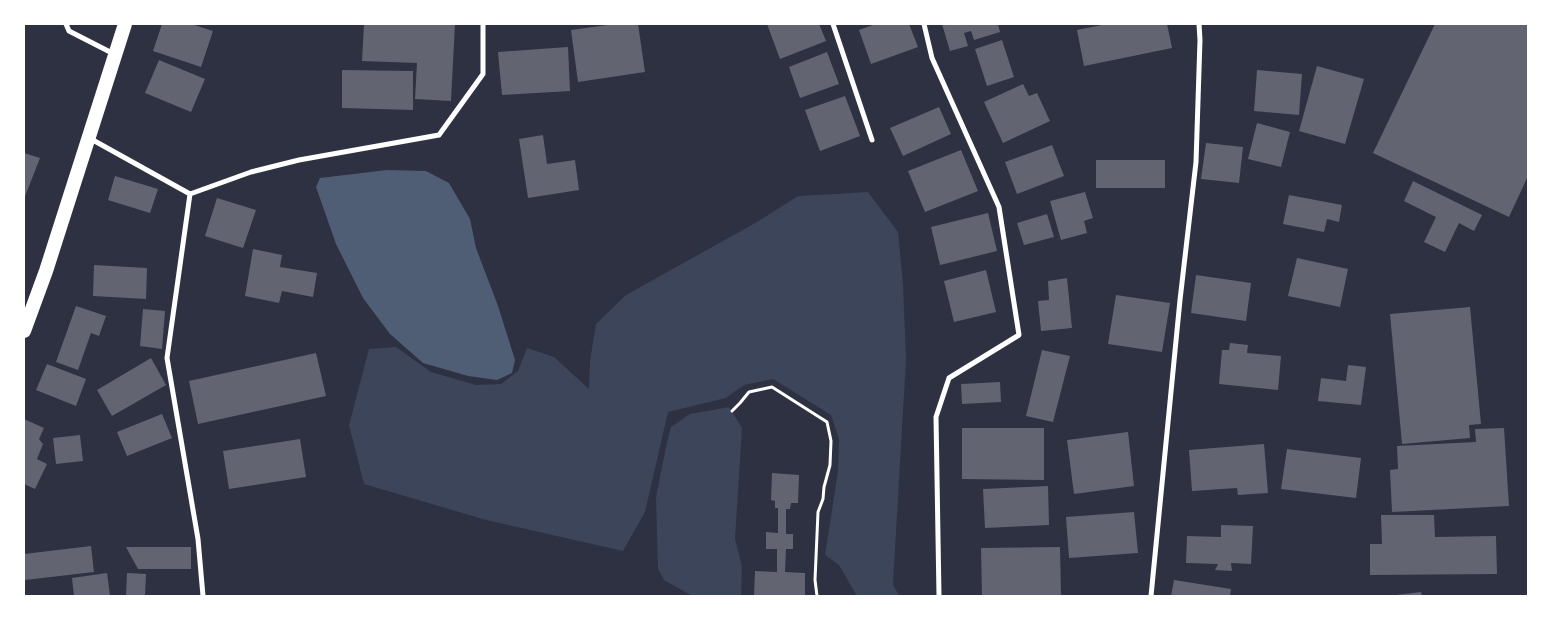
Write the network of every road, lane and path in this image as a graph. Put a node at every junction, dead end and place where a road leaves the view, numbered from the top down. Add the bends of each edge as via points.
1 (66, 24) edge
2 (125, 24) edge
3 (483, 24) edge
4 (833, 24) edge
5 (924, 24) edge
6 (1199, 24) edge
7 (115, 54) junction
8 (88, 137) junction
9 (872, 140) dead end
10 (190, 194) junction
11 (24, 331) edge
12 (732, 410) dead end
13 (204, 596) edge
14 (817, 596) edge
15 (939, 596) edge
16 (1150, 596) edge

1 - 7 street via 69,31
2 - 7 highway
3 - 10 street via 483,74 439,135 299,160 251,172
4 - 9 street
5 - 15 street via 932,58 1000,207 1019,335 949,378 936,417
6 - 16 street via 1196,162
7 - 8 highway
8 - 10 street
8 - 11 highway
10 - 13 street via 167,358 198,539
12 - 14 path via 749,392 772,387 827,422 831,441 830,465 818,512

